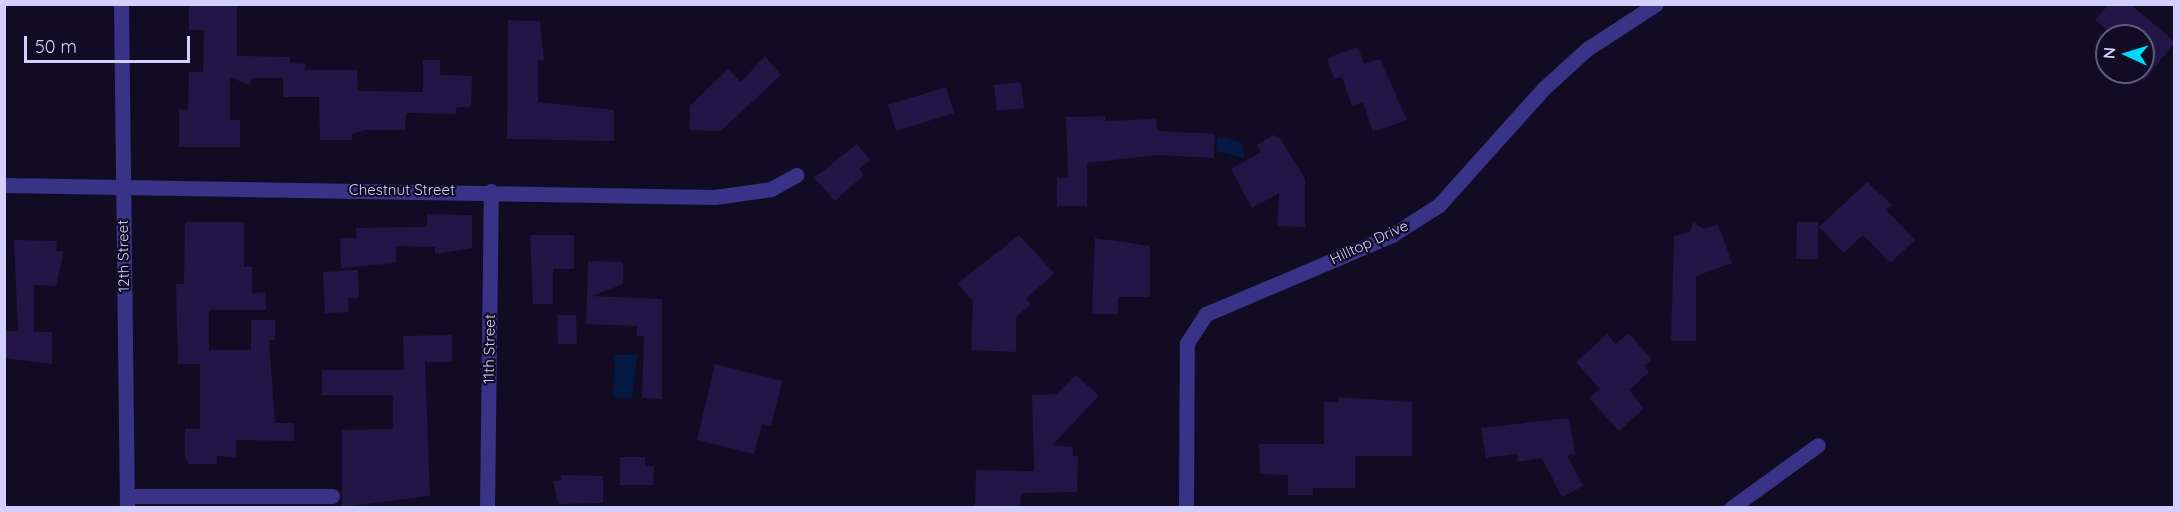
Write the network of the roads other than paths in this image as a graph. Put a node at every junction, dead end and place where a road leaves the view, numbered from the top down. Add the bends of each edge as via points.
1 (121, 4) edge
2 (1656, 4) edge
3 (796, 175) dead end
4 (4, 185) edge
5 (122, 190) junction
6 (491, 190) junction
7 (1818, 445) dead end
8 (332, 496) dead end
9 (127, 502) edge
10 (487, 507) edge
11 (1186, 507) edge
12 (1731, 507) edge

1 - 5 street, 12th Street
2 - 11 street, Hilltop Drive via 1587,49 1544,88 1439,205 1392,234 1206,314 1187,343
3 - 6 street, Chestnut Street via 771,189 715,197
4 - 5 street, Chestnut Street
5 - 6 street, Chestnut Street
5 - 9 street, 12th Street
6 - 10 street, 11th Street
7 - 12 street
8 - 9 street

